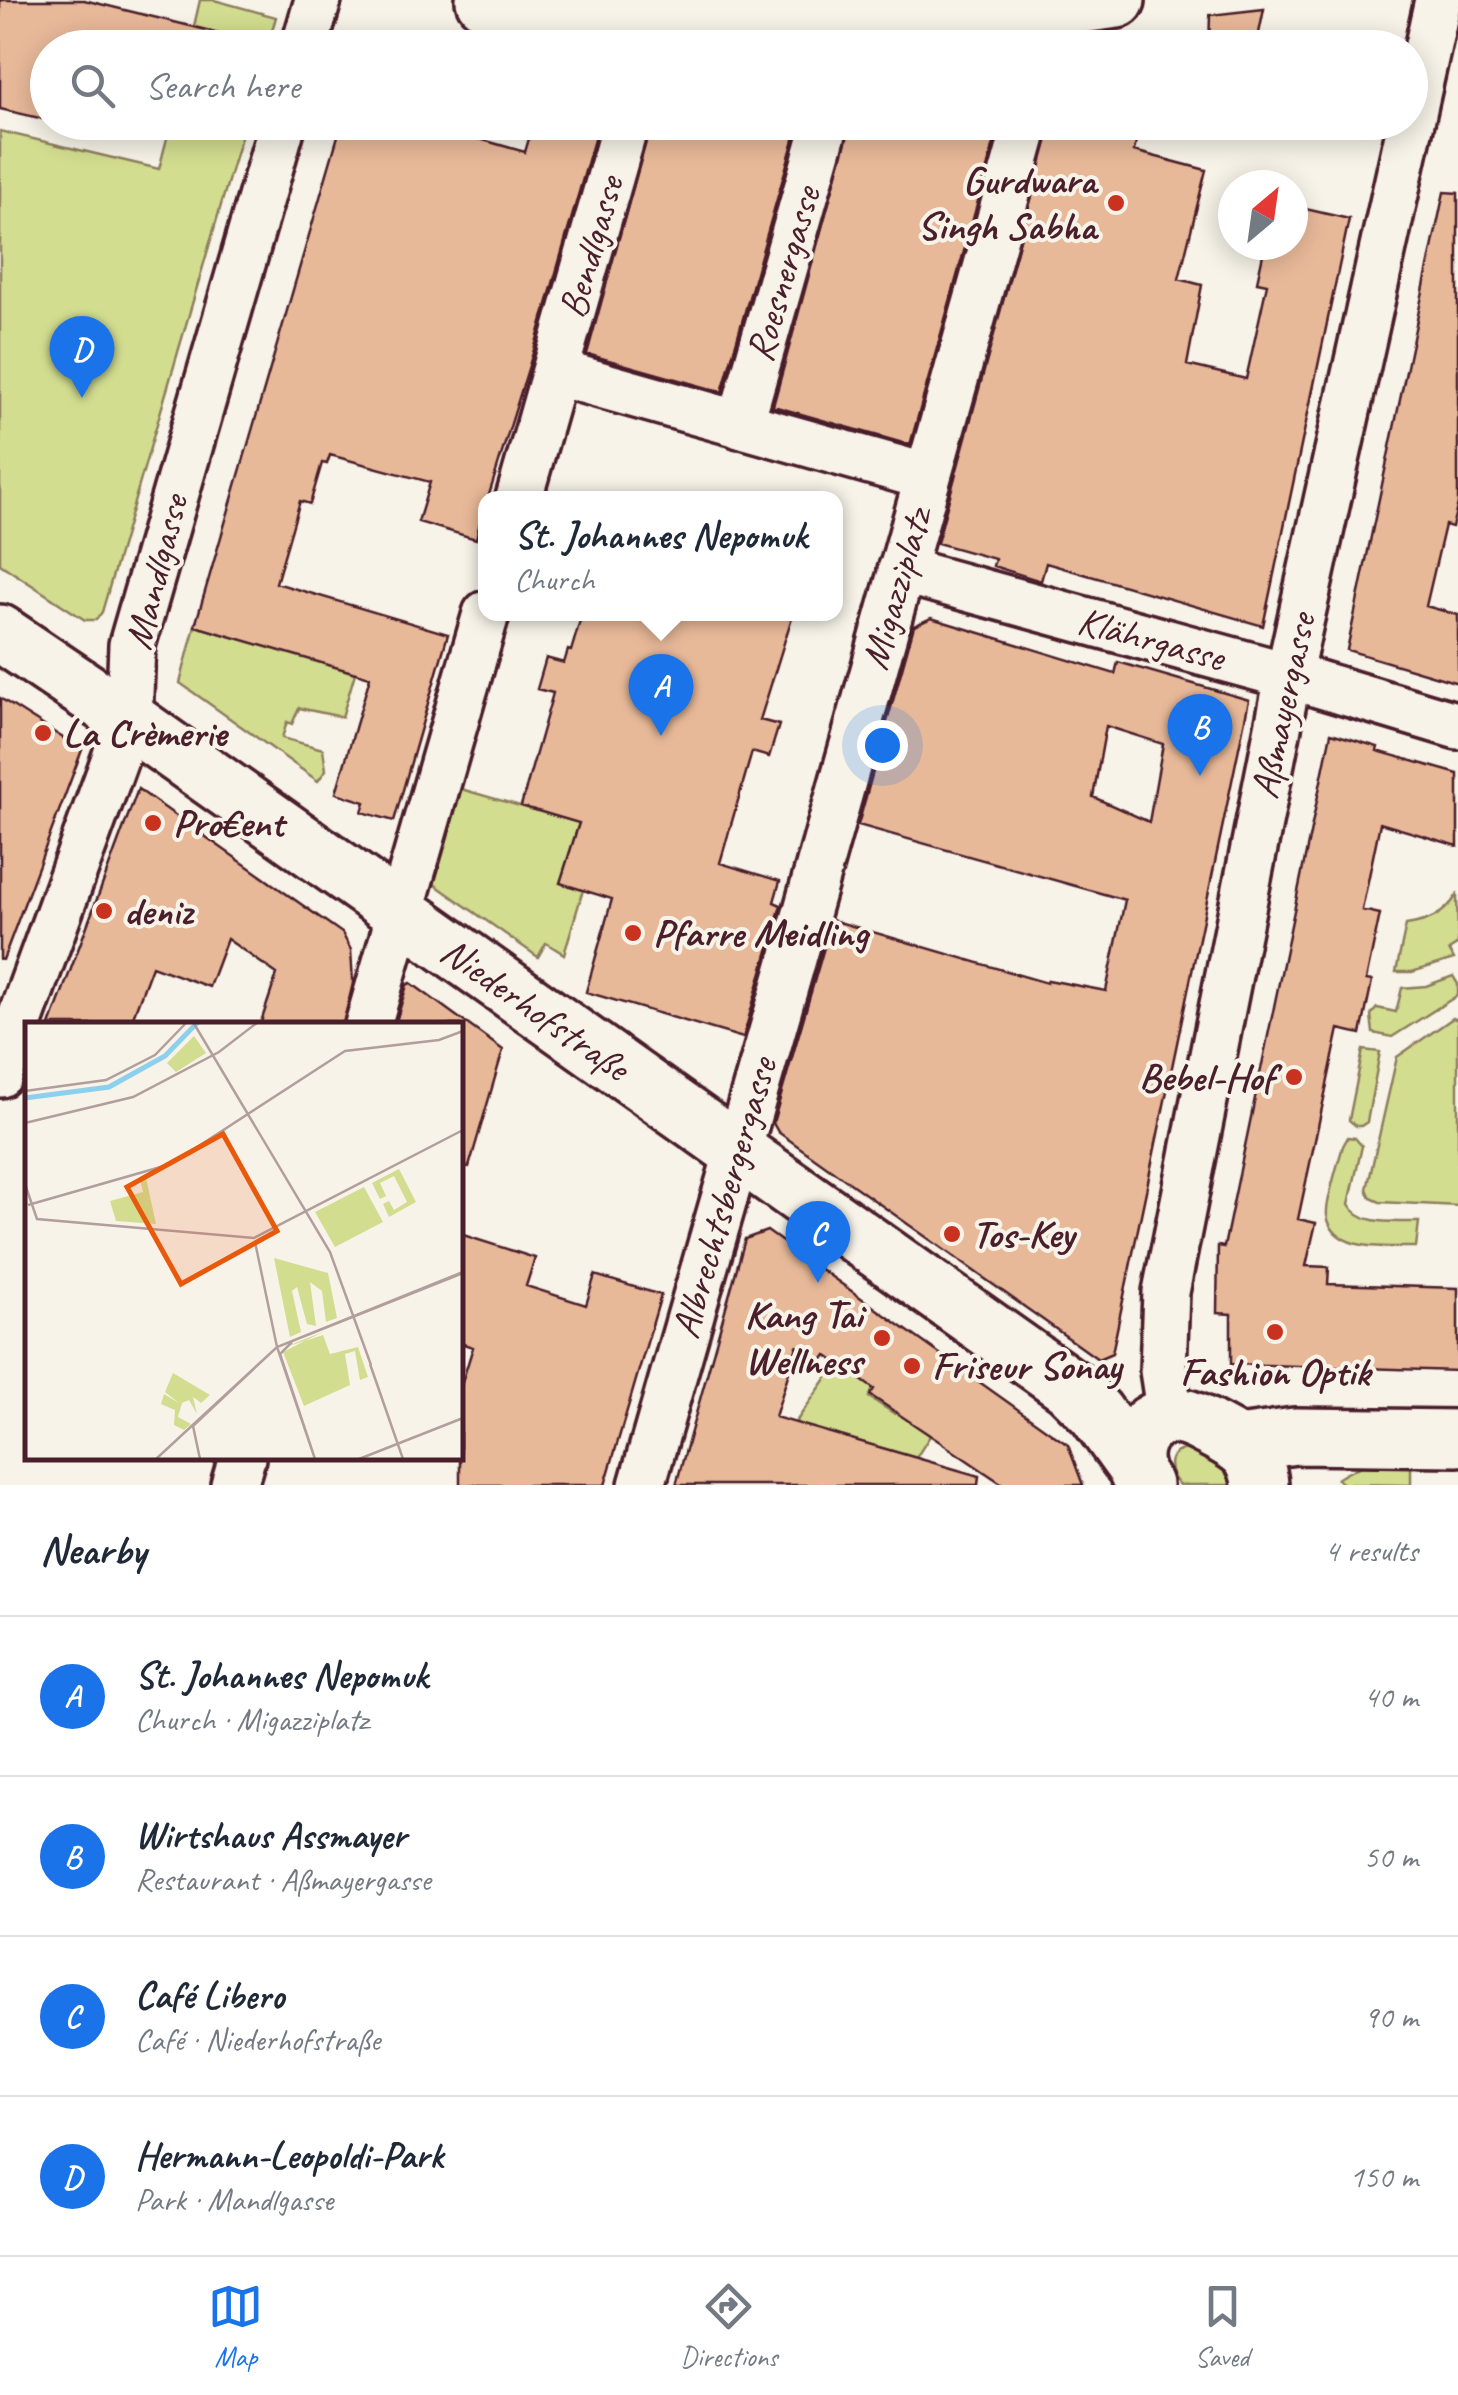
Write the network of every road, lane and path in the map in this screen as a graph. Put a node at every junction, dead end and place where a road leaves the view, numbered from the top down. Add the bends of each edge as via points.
1 (318, 0) edge
2 (1116, 0) edge
3 (1438, 0) edge
4 (502, 2) edge
5 (1024, 18) edge
6 (309, 30) edge
7 (628, 30) edge
8 (895, 30) edge
9 (1428, 45) edge
10 (278, 140) edge
11 (621, 140) edge
12 (821, 140) edge
13 (1022, 140) edge
14 (1407, 140) edge
15 (556, 372) junction
16 (740, 425) junction
17 (927, 478) junction
18 (521, 491) edge
19 (901, 570) junction
20 (484, 621) edge
21 (0, 632) edge
22 (1288, 677) junction
23 (129, 720) junction
24 (1458, 726) edge
25 (806, 910) joint
26 (400, 914) junction
27 (369, 1022) edge
28 (0, 1074) edge
29 (738, 1153) junction
30 (1458, 1438) edge
31 (1145, 1459) edge
32 (241, 1460) edge
33 (1256, 1471) edge
34 (234, 1485) edge
35 (642, 1485) edge

1 - 6 street
2 - 5 street
3 - 9 street, Aßmayergasse
4 - 7 street
5 - 8 street
10 - 23 street, Mandlgasse via 132,645
11 - 15 street, Bendlgasse
12 - 16 street, Roesnergasse
13 - 17 street
14 - 22 street, Aßmayergasse
15 - 16 street, Migazziplatz
15 - 18 street
16 - 17 street, Migazziplatz
17 - 19 street, Migazziplatz
19 - 22 street, Klährgasse
19 - 25 street, Migazziplatz
20 - 26 street
21 - 23 street, Niederhofstraße
22 - 24 street, Klährgasse
22 - 31 street, Aßmayergasse via 1166,1292 1163,1370
23 - 26 street, Niederhofstraße
23 - 28 street, Mandlgasse
25 - 29 street, Albrechtsbergergasse
26 - 27 street
26 - 29 street, Niederhofstraße
29 - 31 street, Niederhofstraße via 1069,1386
29 - 35 street, Albrechtsbergergasse
30 - 33 street via 1295,1436
31 - 33 street, Niederhofstraße via 1192,1419
32 - 34 street

